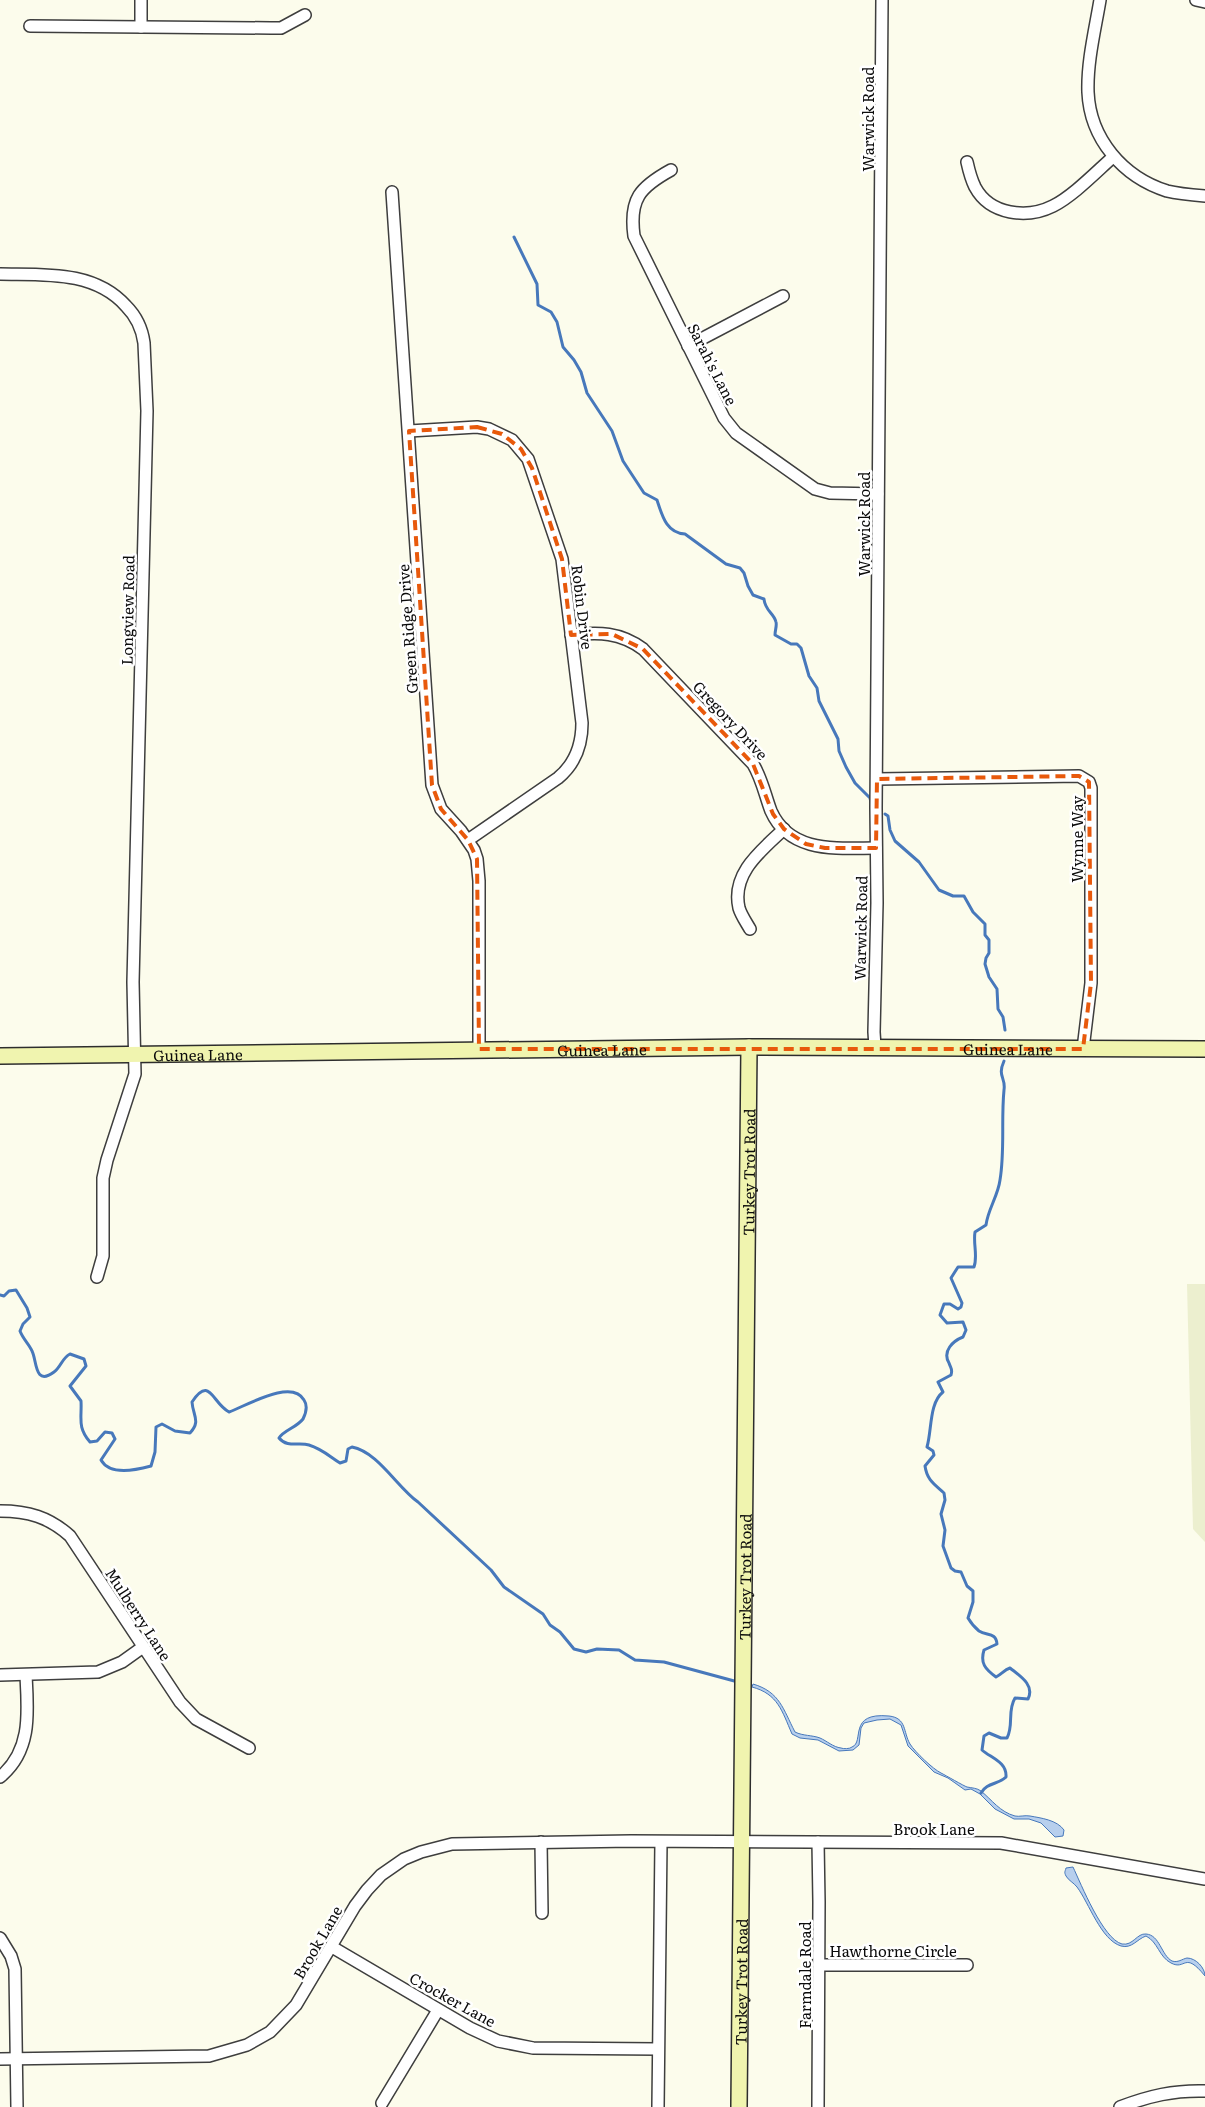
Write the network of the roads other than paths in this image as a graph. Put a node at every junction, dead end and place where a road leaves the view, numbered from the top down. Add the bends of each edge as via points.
1 (141, 0) edge
2 (882, 0) edge
3 (1100, 0) edge
4 (1196, 0) edge
5 (1205, 2) edge
6 (305, 15) dead end
7 (30, 26) dead end
8 (141, 27) junction
9 (1114, 157) junction
10 (967, 162) dead end
11 (671, 170) dead end
12 (392, 192) dead end
13 (1205, 196) edge
14 (0, 274) edge
15 (783, 296) dead end
16 (688, 346) junction
17 (409, 432) junction
18 (878, 494) junction
19 (571, 635) junction
20 (877, 779) junction
21 (784, 829) junction
22 (468, 840) junction
23 (876, 848) junction
24 (750, 929) dead end
25 (749, 1047) junction
26 (875, 1047) junction
27 (480, 1049) junction
28 (1083, 1049) junction
29 (1205, 1049) edge
30 (134, 1054) junction
31 (0, 1056) edge
32 (97, 1277) dead end
33 (0, 1511) edge
34 (143, 1647) junction
35 (0, 1675) edge
36 (26, 1676) junction
37 (249, 1748) dead end
38 (0, 1776) edge
39 (541, 1842) junction
40 (661, 1842) junction
41 (818, 1842) junction
42 (742, 1843) junction
43 (1205, 1879) edge
44 (542, 1913) dead end
45 (0, 1938) edge
46 (332, 1947) junction
47 (819, 1965) junction
48 (967, 1965) dead end
49 (438, 2010) junction
50 (658, 2049) junction
51 (17, 2059) junction
52 (0, 2060) edge
53 (1205, 2091) edge
54 (382, 2103) dead end
55 (18, 2107) edge
56 (658, 2107) edge
57 (739, 2107) edge
58 (818, 2107) edge
59 (1120, 2107) edge

1 - 8 street
2 - 18 street, Warwick Road
3 - 9 street via 1089,75 1089,98 1094,121
4 - 5 street
6 - 8 street via 281,28
7 - 8 street
9 - 10 street via 1054,205 1030,213 1008,212 992,206 976,189
9 - 13 street via 1138,178 1156,187
11 - 16 street, Sarah's Lane via 651,181 636,202 634,236
12 - 17 street, Green Ridge Drive
14 - 30 street, Longview Road via 45,275 91,282 122,301 142,333 147,411
15 - 16 street
16 - 18 street, Sarah's Lane via 724,418 736,433 815,489 830,493
17 - 19 street, Robin Drive via 477,427 502,434 521,449 532,468 562,559
17 - 22 street, Green Ridge Drive via 432,785 441,809
18 - 20 street, Warwick Road
19 - 21 street, Gregory Drive via 612,634 643,649 753,764 763,783 772,814
19 - 22 street, Robin Drive via 582,723 576,756 558,778
20 - 23 street, Warwick Road
20 - 28 street, Wynne Way via 1079,776 1089,782 1091,983
21 - 23 street, Gregory Drive via 806,844 818,847
21 - 24 street via 753,860 740,882 739,909
22 - 27 street, Green Ridge Drive via 477,859 479,881
23 - 26 street, Warwick Road
25 - 26 street, Guinea Lane
25 - 27 street, Guinea Lane
25 - 42 street, Turkey Trot Road
26 - 28 street, Guinea Lane
27 - 30 street, Guinea Lane
28 - 29 street, Guinea Lane
30 - 31 street, Guinea Lane
30 - 32 street, Longview Road via 133,1086 103,1178 104,1256
33 - 34 street, Mulberry Lane via 28,1512 43,1517 70,1536
34 - 36 street via 122,1662 98,1672
34 - 37 street, Mulberry Lane via 187,1711
35 - 36 street
36 - 38 street via 26,1733 13,1764
39 - 40 street, Brook Lane
39 - 44 street
39 - 46 street, Brook Lane via 452,1844 404,1860 381,1875 367,1890
40 - 42 street, Brook Lane
40 - 50 street
41 - 42 street, Brook Lane
41 - 43 street, Brook Lane via 1001,1844
41 - 47 street, Farmdale Road
42 - 57 street, Turkey Trot Road
45 - 51 street via 15,1969
46 - 49 street, Crocker Lane
46 - 51 street, Brook Lane via 282,2022 256,2041 228,2052 209,2056
47 - 48 street, Hawthorne Circle
47 - 58 street, Farmdale Road
49 - 50 street, Crocker Lane via 488,2038 519,2046
49 - 54 street
50 - 56 street
51 - 52 street, Brook Lane
51 - 55 street
53 - 59 street via 1156,2094

